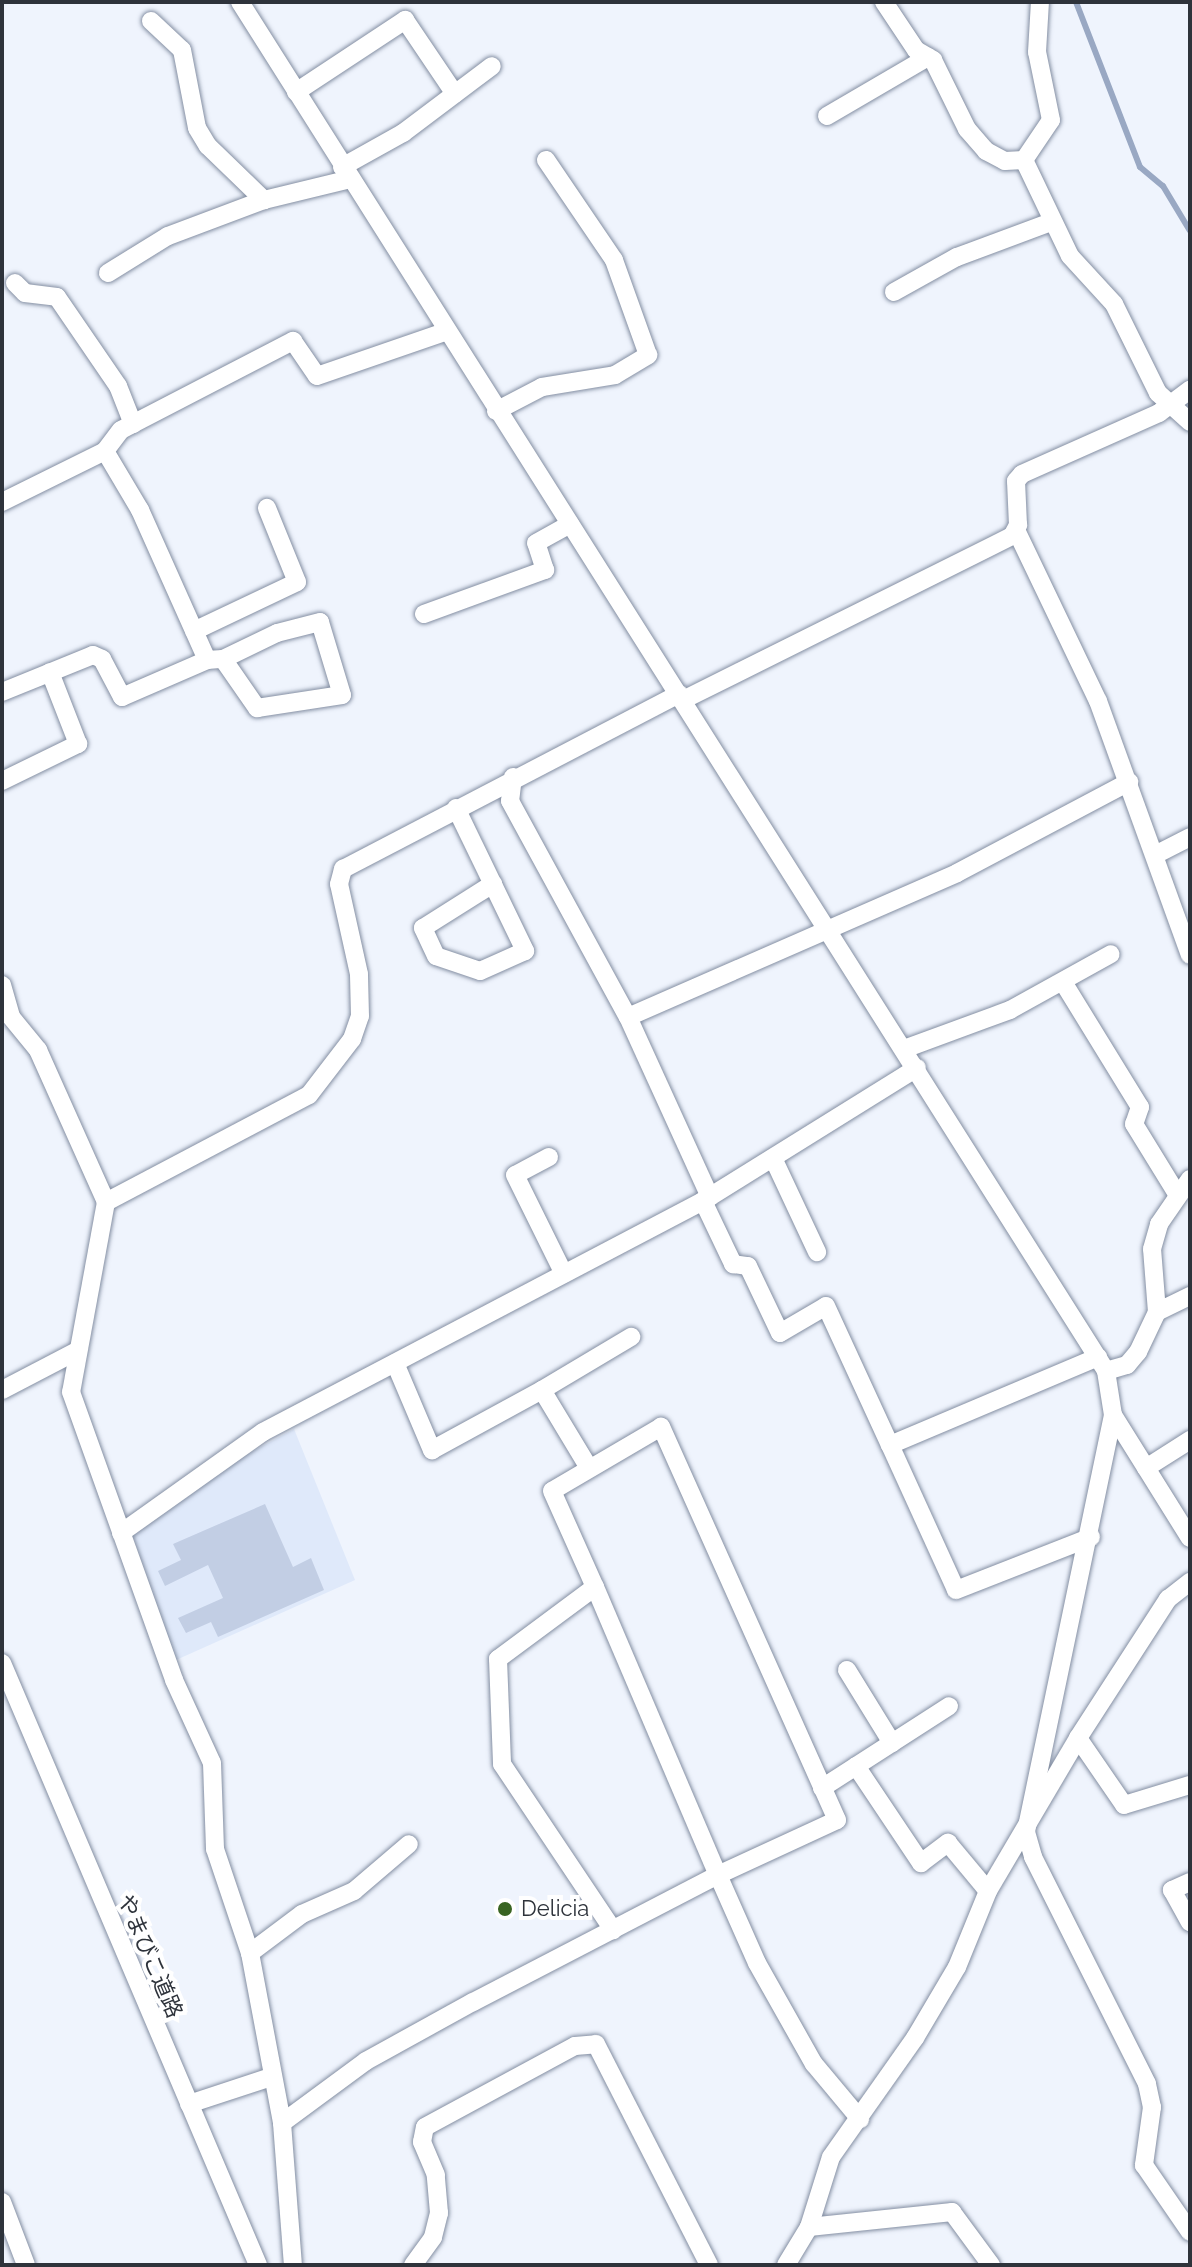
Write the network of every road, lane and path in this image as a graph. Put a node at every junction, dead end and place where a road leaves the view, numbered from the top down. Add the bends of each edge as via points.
1 (263, 2) edge
2 (884, 2) edge
3 (1040, 2) edge
4 (243, 7) edge
5 (151, 21) dead end
6 (928, 57) junction
7 (492, 66) dead end
8 (296, 92) junction
9 (455, 94) junction
10 (827, 116) dead end
11 (546, 160) dead end
12 (1024, 160) junction
13 (346, 173) junction
14 (264, 200) junction
15 (1051, 222) junction
16 (108, 273) dead end
17 (15, 283) dead end
18 (894, 292) dead end
19 (445, 332) junction
20 (1190, 390) edge
21 (1170, 404) junction
22 (496, 411) junction
23 (1190, 422) edge
24 (133, 424) junction
25 (105, 451) junction
26 (2, 502) edge
27 (267, 508) dead end
28 (570, 524) junction
29 (1016, 530) junction
30 (424, 614) dead end
31 (194, 631) junction
32 (215, 660) junction
33 (50, 672) junction
34 (2, 692) edge
35 (681, 697) junction
36 (513, 777) junction
37 (2, 781) edge
38 (1129, 782) junction
39 (456, 808) junction
40 (1190, 837) edge
41 (1155, 855) junction
42 (493, 884) junction
43 (826, 927) junction
44 (1111, 954) dead end
45 (1190, 955) edge
46 (1063, 982) junction
47 (2, 985) edge
48 (628, 1017) junction
49 (6, 1019) edge
50 (904, 1049) junction
51 (917, 1068) junction
52 (549, 1157) dead end
53 (773, 1158) junction
54 (1190, 1179) edge
55 (1177, 1194) junction
56 (707, 1199) junction
57 (106, 1202) junction
58 (817, 1252) dead end
59 (564, 1274) junction
60 (1190, 1296) edge
61 (1157, 1312) junction
62 (631, 1337) dead end
63 (75, 1352) junction
64 (395, 1363) junction
65 (1102, 1364) junction
66 (2, 1390) edge
67 (542, 1390) junction
68 (1113, 1415) junction
69 (1190, 1440) edge
70 (890, 1445) junction
71 (589, 1468) junction
72 (1146, 1468) junction
73 (121, 1533) junction
74 (1091, 1537) junction
75 (1190, 1538) edge
76 (1190, 1582) edge
77 (595, 1587) junction
78 (2, 1663) edge
79 (847, 1670) dead end
80 (949, 1706) dead end
81 (1078, 1738) junction
82 (892, 1743) junction
83 (856, 1766) junction
84 (1190, 1785) edge
85 (822, 1788) junction
86 (1026, 1832) junction
87 (409, 1844) dead end
88 (718, 1875) junction
89 (1190, 1882) edge
90 (988, 1891) junction
91 (1190, 1922) edge
92 (613, 1930) junction
93 (250, 1953) junction
94 (271, 2077) junction
95 (189, 2104) junction
96 (860, 2119) junction
97 (282, 2123) junction
98 (2, 2202) edge
99 (809, 2227) junction
100 (1190, 2232) edge
101 (26, 2265) edge
102 (258, 2265) edge
103 (293, 2265) edge
104 (413, 2265) edge
105 (709, 2265) edge
106 (786, 2265) edge
107 (991, 2265) edge

1 - 4 street
2 - 6 street via 916,50
3 - 12 street via 1037,52 1051,120
4 - 8 street
5 - 14 street via 182,50 197,128 208,146
6 - 10 street
6 - 12 street via 967,129 986,151 1005,161
7 - 9 street
8 - 9 street via 405,20
8 - 13 street
9 - 13 street
11 - 22 street via 614,260 648,355 615,375 542,387
12 - 15 street
13 - 14 street
13 - 19 street
14 - 16 street via 168,236
15 - 18 street via 957,257
15 - 21 street via 1070,256 1114,304 1158,393
17 - 24 street via 25,293 57,297 118,386
19 - 22 street
19 - 24 street via 317,376 293,341
20 - 21 street
21 - 23 street
21 - 29 street via 1022,474 1016,481
22 - 28 street
24 - 25 street
25 - 26 street
25 - 31 street via 140,510
27 - 31 street via 297,582
28 - 30 street via 536,543 545,570
28 - 35 street
29 - 35 street
29 - 38 street via 1098,701
31 - 32 street
32 - 32 street via 257,708 342,695 320,622 277,633
32 - 33 street via 122,697 102,659 93,655
33 - 34 street
33 - 37 street via 78,744
35 - 36 street
35 - 43 street
36 - 39 street
36 - 48 street via 510,801
38 - 41 street
38 - 43 street via 957,873
39 - 42 street
39 - 57 street via 343,869 339,884 359,974 360,1016 352,1039 309,1095
40 - 41 street
41 - 45 street
42 - 42 street via 525,951 480,971 436,956 423,928
43 - 48 street
43 - 50 street
44 - 46 street
46 - 50 street via 1010,1010
46 - 55 street via 1140,1107 1134,1124
47 - 49 street
48 - 56 street
49 - 57 street via 38,1050
50 - 51 street
51 - 53 street
51 - 65 street
52 - 59 street via 515,1175
53 - 56 street
53 - 58 street
54 - 55 street
55 - 61 street via 1152,1249
56 - 59 street
56 - 70 street via 733,1264 748,1266 780,1333 826,1306
57 - 63 street
59 - 64 street
60 - 61 street
61 - 65 street via 1127,1365
62 - 67 street
63 - 66 street
63 - 73 street via 71,1392
64 - 67 street via 432,1450
64 - 73 street via 263,1432
65 - 68 street
65 - 70 street
67 - 71 street
68 - 72 street
68 - 74 street
69 - 72 street
70 - 74 street via 956,1590
71 - 77 street via 552,1491
71 - 85 street via 661,1427
72 - 75 street
73 - 93 street via 174,1680 212,1763 215,1849
74 - 86 street
76 - 81 street via 1168,1599
77 - 88 street
77 - 92 street via 498,1659 502,1764
78 - 95 street, やまびこ道路
79 - 82 street
80 - 82 street
81 - 84 street via 1124,1805
81 - 86 street
82 - 83 street
83 - 85 street
83 - 90 street via 921,1863 948,1843
85 - 88 street via 837,1820
86 - 90 street
86 - 100 street via 1033,1857 1147,2084 1152,2107 1144,2165
87 - 93 street via 354,1891 302,1914
88 - 92 street
88 - 96 street via 757,1963 814,2064
89 - 91 street via 1172,1890
90 - 96 street via 957,1967
92 - 97 street via 366,2061
93 - 94 street
94 - 95 street
94 - 97 street
95 - 102 street, やまびこ道路
96 - 99 street via 831,2157
97 - 103 street
98 - 101 street
99 - 106 street
99 - 107 street via 952,2212
104 - 105 street via 433,2237 439,2213 436,2175 422,2142 425,2127 575,2046 596,2044

